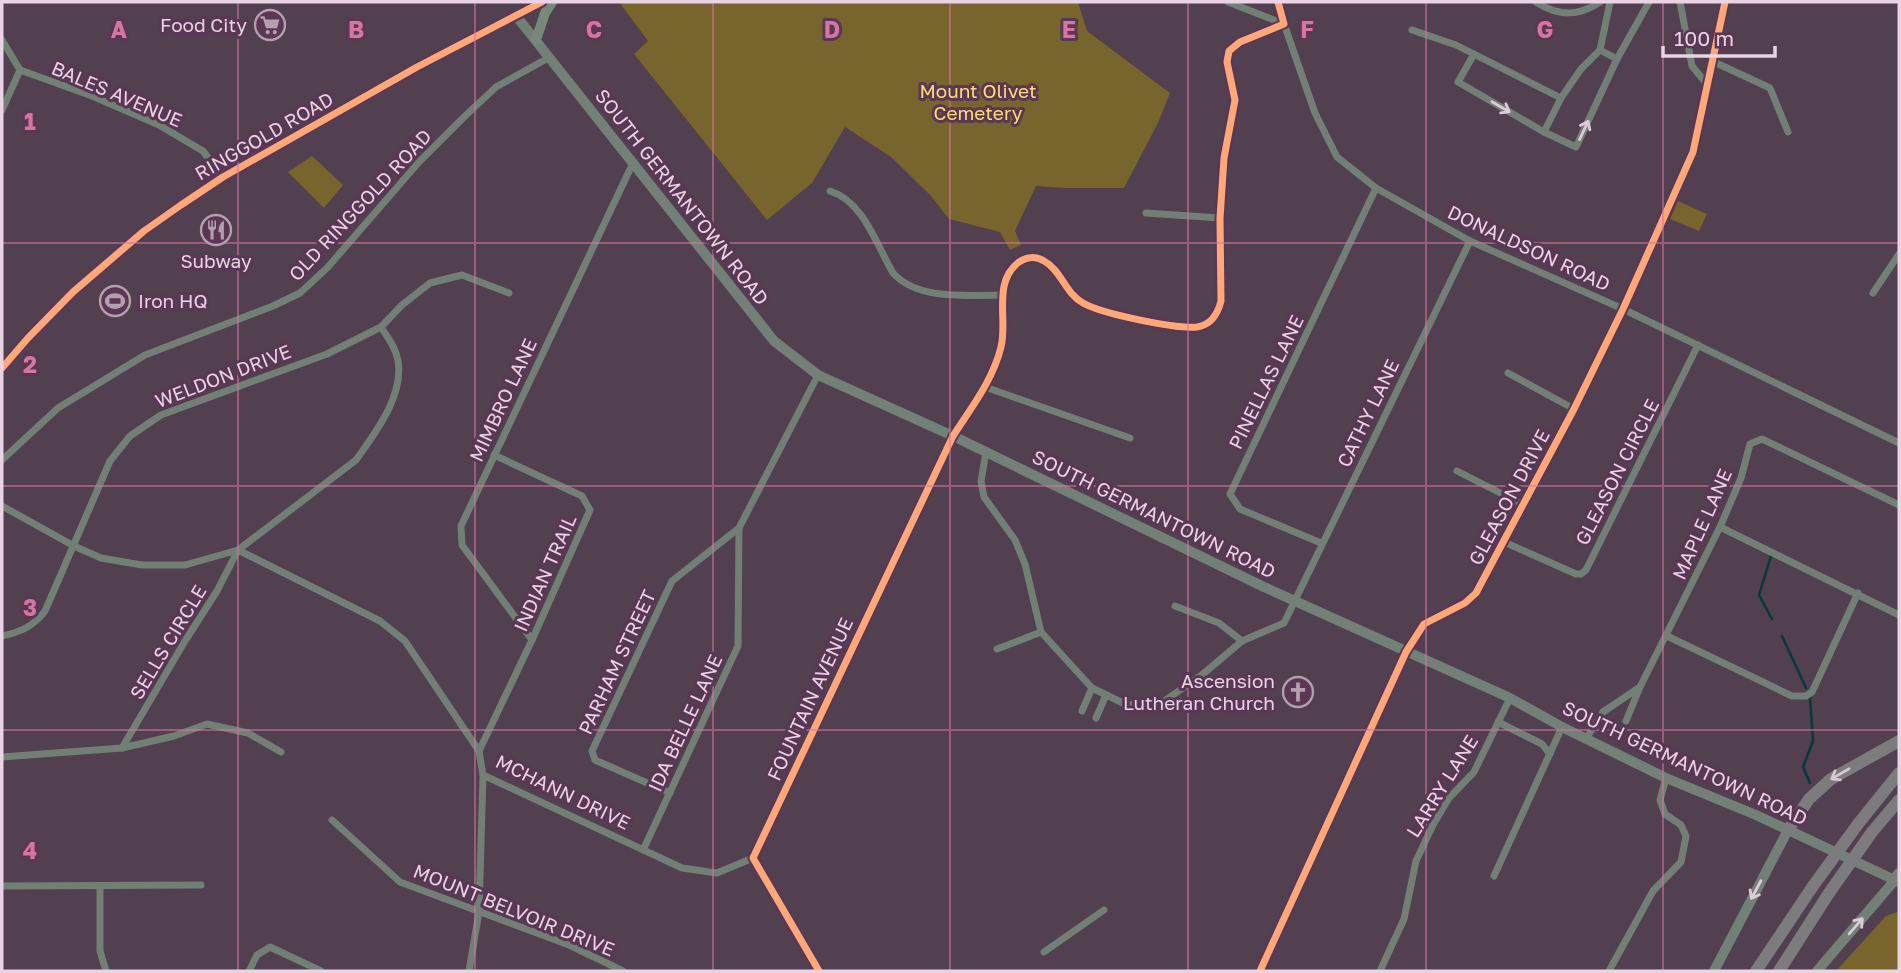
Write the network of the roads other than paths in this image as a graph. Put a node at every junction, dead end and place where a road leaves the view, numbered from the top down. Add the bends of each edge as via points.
1 (542, 2) edge
2 (552, 2) edge
3 (1228, 2) edge
4 (1278, 2) edge
5 (1536, 2) edge
6 (1600, 2) edge
7 (1610, 2) edge
8 (1649, 2) edge
9 (1680, 2) edge
10 (1725, 2) edge
11 (517, 17) junction
12 (1284, 24) junction
13 (1412, 30) dead end
14 (2, 40) edge
15 (536, 40) junction
16 (1600, 50) junction
17 (1475, 54) junction
18 (550, 57) junction
19 (1617, 59) junction
20 (1712, 61) junction
21 (20, 70) junction
22 (1706, 83) junction
23 (1561, 98) junction
24 (2, 110) edge
25 (1544, 132) junction
26 (1788, 132) dead end
27 (633, 163) junction
28 (223, 177) junction
29 (1376, 188) junction
30 (830, 191) dead end
31 (1146, 213) dead end
32 (1220, 218) junction
33 (1470, 241) junction
34 (1899, 254) edge
35 (509, 293) dead end
36 (1873, 293) dead end
37 (1003, 295) junction
38 (1623, 309) junction
39 (381, 327) junction
40 (1698, 345) junction
41 (2, 368) edge
42 (1508, 373) dead end
43 (818, 375) junction
44 (985, 387) junction
45 (1574, 409) junction
46 (953, 436) junction
47 (1130, 438) dead end
48 (1899, 443) edge
49 (986, 452) junction
50 (494, 455) junction
51 (2, 460) edge
52 (1457, 471) dead end
53 (1522, 504) junction
54 (1899, 505) edge
55 (2, 506) edge
56 (1720, 527) junction
57 (738, 528) junction
58 (1504, 542) junction
59 (1321, 543) junction
60 (74, 546) junction
61 (238, 550) junction
62 (1858, 593) junction
63 (1295, 599) junction
64 (1175, 606) dead end
65 (1899, 615) edge
66 (1041, 632) junction
67 (2, 636) edge
68 (1667, 636) junction
69 (532, 640) junction
70 (1242, 641) junction
71 (997, 649) dead end
72 (1406, 652) junction
73 (1640, 687) junction
74 (1092, 688) junction
75 (1106, 695) junction
76 (1510, 698) junction
77 (1082, 711) dead end
78 (1096, 718) dead end
79 (1626, 721) dead end
80 (1499, 722) junction
81 (1562, 727) junction
82 (1586, 739) junction
83 (1899, 741) edge
84 (122, 748) junction
85 (479, 751) junction
86 (281, 752) dead end
87 (1550, 754) junction
88 (2, 757) edge
89 (1899, 773) edge
90 (483, 775) junction
91 (1667, 778) junction
92 (670, 793) junction
93 (1899, 800) edge
94 (332, 820) dead end
95 (1788, 830) junction
96 (644, 848) junction
97 (753, 858) junction
98 (1494, 876) dead end
99 (1898, 879) edge
100 (201, 885) dead end
101 (2, 886) edge
102 (100, 887) junction
103 (1104, 910) dead end
104 (479, 912) junction
105 (1044, 953) dead end
106 (106, 971) edge
107 (249, 971) edge
108 (321, 971) edge
109 (469, 971) edge
110 (623, 971) edge
111 (819, 971) edge
112 (1260, 971) edge
113 (1380, 971) edge
114 (1609, 971) edge
115 (1714, 971) edge
116 (1756, 971) edge
117 (1779, 971) edge
118 (1818, 971) edge

1 - 11 main road, RINGGOLD ROAD
2 - 15 main road
3 - 12 street
4 - 12 street, DONALDSON ROAD
5 - 6 street via 1574,13
7 - 16 street
8 - 19 street
9 - 22 street via 1692,66
10 - 20 street, GLEASON DRIVE
11 - 15 main road, SOUTH GERMANTOWN ROAD
11 - 28 main road, RINGGOLD ROAD via 417,67
12 - 29 street, DONALDSON ROAD via 1315,113 1337,157
12 - 32 street via 1229,51 1227,62 1236,100 1224,158
13 - 17 street
14 - 21 street
15 - 18 main road, SOUTH GERMANTOWN ROAD
16 - 19 street
16 - 23 street
17 - 23 street
17 -> 25 street via 1458,82
18 - 27 main road, SOUTH GERMANTOWN ROAD
18 - 51 street, OLD RINGGOLD ROAD via 496,87 463,117 300,293 145,355 58,408
25 -> 19 street via 1577,147
20 - 22 street, GLEASON DRIVE
20 - 26 street via 1770,88
21 - 24 street
21 - 28 street, BALES AVENUE via 159,125 203,151
22 - 38 street, GLEASON DRIVE via 1693,152
23 - 25 street
27 - 43 main road, SOUTH GERMANTOWN ROAD via 774,341
27 - 50 street, MIMBRO LANE
28 - 41 main road, RINGGOLD ROAD via 144,231 73,292
29 - 33 street, DONALDSON ROAD
29 - 59 street, PINELLAS LANE via 1230,494 1240,509
30 - 37 street via 856,207 899,279 935,293
31 - 32 street
32 - 37 street via 1221,302 1218,313 1198,327 1153,323 1084,304 1069,293 1052,267 1034,257 1016,265
33 - 38 street, DONALDSON ROAD
33 - 59 street, CATHY LANE
34 - 36 street
35 - 39 street, WELDON DRIVE via 462,275 451,276 430,283
37 - 44 street, FOUNTAIN AVENUE via 1002,346
38 - 40 street, DONALDSON ROAD
38 - 45 street, GLEASON DRIVE
39 - 60 street, WELDON DRIVE via 327,354 161,415 130,436 110,461
39 - 61 street via 394,347 399,373 391,403 369,441 356,460
40 - 48 street, DONALDSON ROAD
40 - 58 street, GLEASON CIRCLE via 1586,570 1576,574
42 - 45 street
43 - 46 main road, SOUTH GERMANTOWN ROAD
43 - 57 street, IDA BELLE LANE
44 - 46 street, FOUNTAIN AVENUE
44 - 47 street
45 - 53 street, GLEASON DRIVE
46 - 49 main road, SOUTH GERMANTOWN ROAD
46 - 97 street, FOUNTAIN AVENUE
49 - 63 main road, SOUTH GERMANTOWN ROAD
49 - 66 street via 981,481 984,497 1015,540
50 - 69 street, MIMBRO LANE via 461,526 462,545
50 - 69 street, INDIAN TRAIL via 582,496 590,510
52 - 53 street
53 - 58 street, GLEASON DRIVE
54 - 56 street, MAPLE LANE via 1762,439 1750,444
55 - 60 street
56 - 62 street
56 - 68 street, MAPLE LANE
57 - 92 street, IDA BELLE LANE via 738,646
57 - 92 street, PARHAM STREET via 672,581 592,751 595,760
58 - 72 street, GLEASON DRIVE via 1476,593 1424,624
59 - 63 street, CATHY LANE
60 - 61 street via 101,558 142,565 185,565
60 - 67 street, WELDON DRIVE via 37,622
61 - 84 street, SELLS CIRCLE
61 - 85 street, MCHANN DRIVE via 380,621 405,641
62 - 65 street
62 - 68 street via 1812,692 1806,696 1792,696
63 - 70 street, CATHY LANE via 1284,623
63 - 72 main road, SOUTH GERMANTOWN ROAD
64 - 70 street via 1219,623
66 - 71 street
66 - 74 street
68 - 73 street, MAPLE LANE
69 - 85 street, INDIAN TRAIL
70 - 75 street, CATHY LANE via 1160,704 1142,707
72 - 76 main road, SOUTH GERMANTOWN ROAD
72 - 112 street, GLEASON DRIVE
73 - 79 street, MAPLE LANE
73 - 82 street, MAPLE LANE via 1603,712
74 - 75 street, CATHY LANE
74 - 77 street
75 - 78 street
76 - 80 street, LARRY LANE
76 - 81 main road, SOUTH GERMANTOWN ROAD
80 - 87 street via 1542,744
80 - 113 street, LARRY LANE via 1474,772 1433,825 1416,861 1404,919
81 - 82 main road, SOUTH GERMANTOWN ROAD
81 - 87 street
82 - 91 main road, SOUTH GERMANTOWN ROAD
83 -> 95 highway via 1830,779
84 - 86 street via 207,724 248,733
84 - 88 street
85 - 90 street, MCHANN DRIVE
87 - 98 street
89 - 116 highway, bridge via 1812,886
90 - 96 street, MCHANN DRIVE
90 - 104 street
91 - 95 main road, SOUTH GERMANTOWN ROAD
91 - 114 street via 1660,800 1665,814 1681,825 1686,836 1681,862 1653,891
92 - 96 street, IDA BELLE LANE
93 - 117 highway, bridge via 1829,893
94 - 104 street, MOUNT BELVOIR DRIVE via 400,882
95 - 99 main road, SOUTH GERMANTOWN ROAD
95 -> 115 main road
96 - 97 street, MCHANN DRIVE via 682,868 717,873
97 - 111 street
118 -> 99 main road
100 - 102 street
101 - 102 street
102 - 106 street via 100,951
103 - 105 street
104 - 109 street
104 - 110 street, MOUNT BELVOIR DRIVE via 569,945
107 - 108 street via 257,955 270,947

